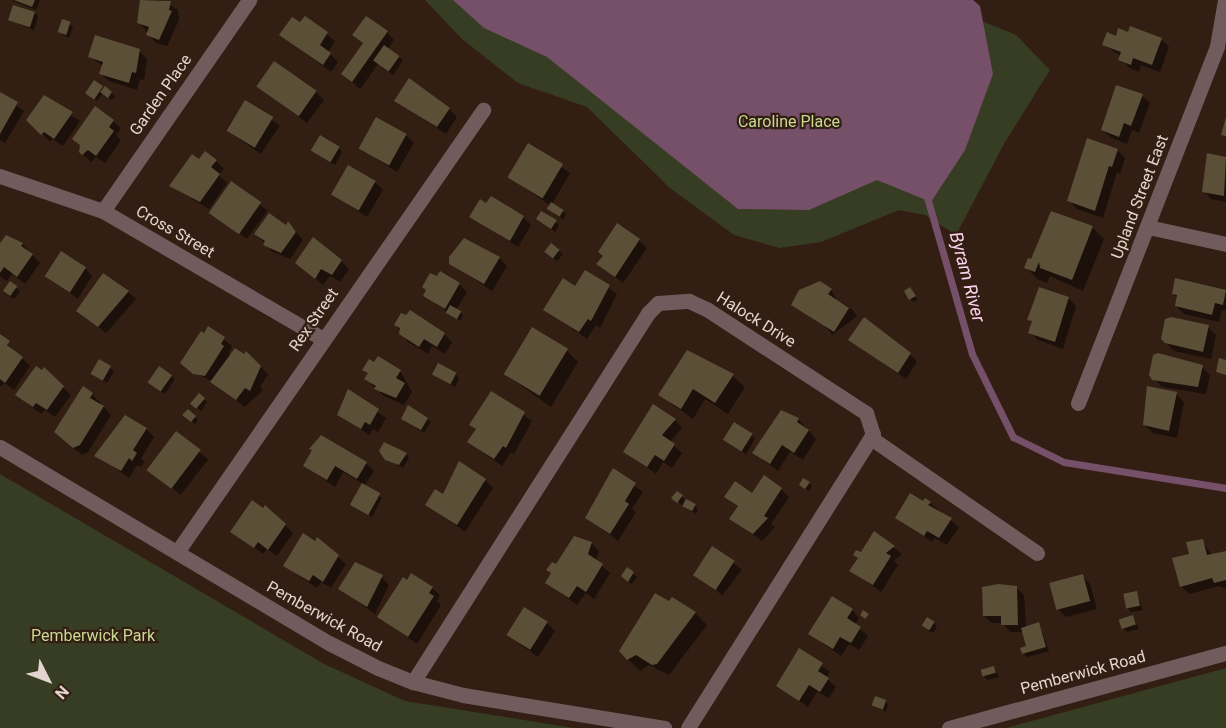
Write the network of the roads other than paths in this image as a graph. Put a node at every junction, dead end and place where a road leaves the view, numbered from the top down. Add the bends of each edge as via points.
1 (249, 0) edge
2 (1225, 0) edge
3 (483, 110) dead end
4 (0, 176) edge
5 (103, 211) junction
6 (1148, 227) junction
7 (1226, 243) edge
8 (323, 339) junction
9 (1078, 403) dead end
10 (871, 438) junction
11 (0, 447) edge
12 (177, 552) junction
13 (1037, 553) dead end
14 (1226, 653) edge
15 (413, 682) junction
16 (664, 728) edge
17 (688, 728) edge
18 (949, 728) edge

1 - 5 street, Garden Place
2 - 6 street, Upland Street East via 1217,46
3 - 8 street, Rex Street
4 - 5 street, Cross Street
5 - 8 street, Cross Street
6 - 7 street
6 - 9 street, Upland Street East
8 - 12 street, Rex Street
10 - 13 street
10 - 15 street, Halock Drive via 872,422 866,413 708,310 689,301 658,303
10 - 17 street
11 - 12 street, Pemberwick Road
12 - 15 street, Pemberwick Road via 328,643
14 - 18 street, Pemberwick Road
15 - 16 street, Pemberwick Road via 463,695

